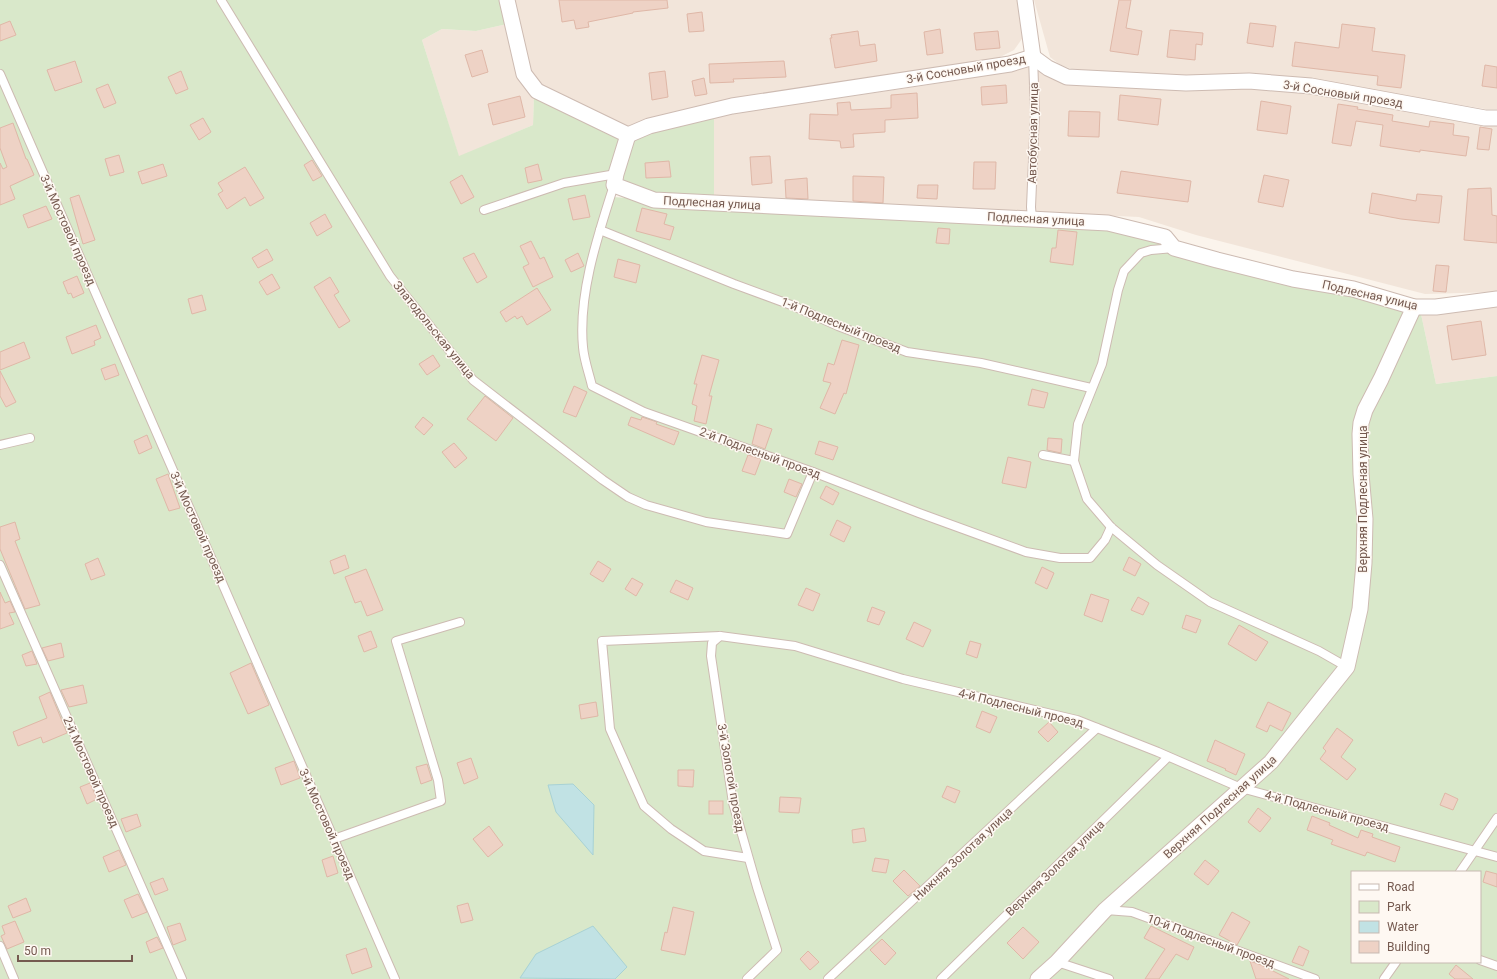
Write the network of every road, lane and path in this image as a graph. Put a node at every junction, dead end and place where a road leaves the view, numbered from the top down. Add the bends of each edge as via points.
1 (221, 0) edge
2 (507, 0) edge
3 (1025, 0) edge
4 (1033, 57) junction
5 (0, 74) edge
6 (1497, 118) edge
7 (628, 135) junction
8 (615, 180) junction
9 (484, 210) dead end
10 (1032, 219) junction
11 (600, 230) junction
12 (1174, 248) junction
13 (1497, 299) edge
14 (1414, 307) junction
15 (1091, 388) junction
16 (30, 438) dead end
17 (0, 445) edge
18 (1043, 455) dead end
19 (1074, 461) junction
20 (813, 472) junction
21 (1110, 527) junction
22 (0, 565) edge
23 (460, 622) dead end
24 (720, 636) junction
25 (1347, 667) junction
26 (1097, 728) junction
27 (1168, 757) junction
28 (1241, 788) junction
29 (1497, 818) edge
30 (334, 839) junction
31 (1475, 851) junction
32 (1497, 857) edge
33 (748, 858) junction
34 (1461, 871) edge
35 (1105, 910) junction
36 (0, 946) edge
37 (1481, 960) edge
38 (1057, 962) junction
39 (1395, 963) edge
40 (1497, 966) edge
41 (14, 979) edge
42 (182, 979) edge
43 (395, 979) edge
44 (747, 979) edge
45 (828, 979) edge
46 (941, 979) edge
47 (1038, 979) edge
48 (1109, 979) edge
49 (1315, 979) edge
50 (1384, 979) edge

1 - 20 lane, Златодольская улица via 390,276 473,380 602,480 628,497 646,505 706,522 787,534
2 - 7 street via 524,74 537,91
3 - 4 street, Автобусная улица
4 - 6 street, 3-й Сосновый проезд via 1067,77 1186,83 1249,81 1311,86 1485,118
4 - 7 street, 3-й Сосновый проезд via 1010,64 732,106 649,126
4 - 10 lane, Автобусная улица via 1035,113
5 - 30 lane, 3-й Мостовой проезд
7 - 8 street
8 - 9 lane via 564,183
8 - 10 street, Подлесная улица via 654,200
8 - 11 lane, 2-й Подлесный проезд
10 - 12 street, Подлесная улица via 1115,225 1165,237
11 - 15 lane, 1-й Подлесный проезд via 907,352 981,363
11 - 20 lane, 2-й Подлесный проезд via 583,305 583,348 592,386 644,412
12 - 14 street, Подлесная улица via 1293,279 1353,289
12 - 15 lane via 1141,253 1124,271 1102,364
13 - 14 street, Подлесная улица via 1436,307
14 - 25 street, Верхняя Подлесная улица via 1361,423 1364,563 1360,609
15 - 19 lane via 1078,424
16 - 17 lane
18 - 19 lane
19 - 21 lane via 1087,500
20 - 21 lane, 2-й Подлесный проезд via 1026,552 1060,558 1090,558 1105,540
21 - 25 lane via 1157,565 1210,602 1319,651
22 - 42 lane, 2-й Мостовой проезд
23 - 30 lane via 396,640 438,780 441,801
24 - 26 lane, 4-й Подлесный проезд via 795,646 903,679 1077,720
24 - 33 lane, 3-й Золотой проезд via 712,644 712,664 733,803
24 - 33 lane, 4-й Подлесный проезд via 602,642 610,729 644,806 671,829 704,851
25 - 28 street, Верхняя Подлесная улица via 1272,762
26 - 27 lane, 4-й Подлесный проезд
26 - 45 lane, Нижняя Золотая улица
27 - 28 lane, 4-й Подлесный проезд
27 - 46 lane, Верхняя Золотая улица
28 - 31 lane, 4-й Подлесный проезд
28 - 35 street, Верхняя Подлесная улица
29 - 31 lane
30 - 43 lane, 3-й Мостовой проезд
31 - 32 lane, 4-й Подлесный проезд
31 - 34 lane
33 - 44 lane, 3-й Золотой проезд via 777,950
35 - 38 street, Верхняя Подлесная улица
35 - 49 lane, 10-й Подлесный проезд via 1132,912
36 - 41 lane
37 - 40 lane
38 - 47 street, Верхняя Подлесная улица
38 - 48 lane
39 - 50 lane

